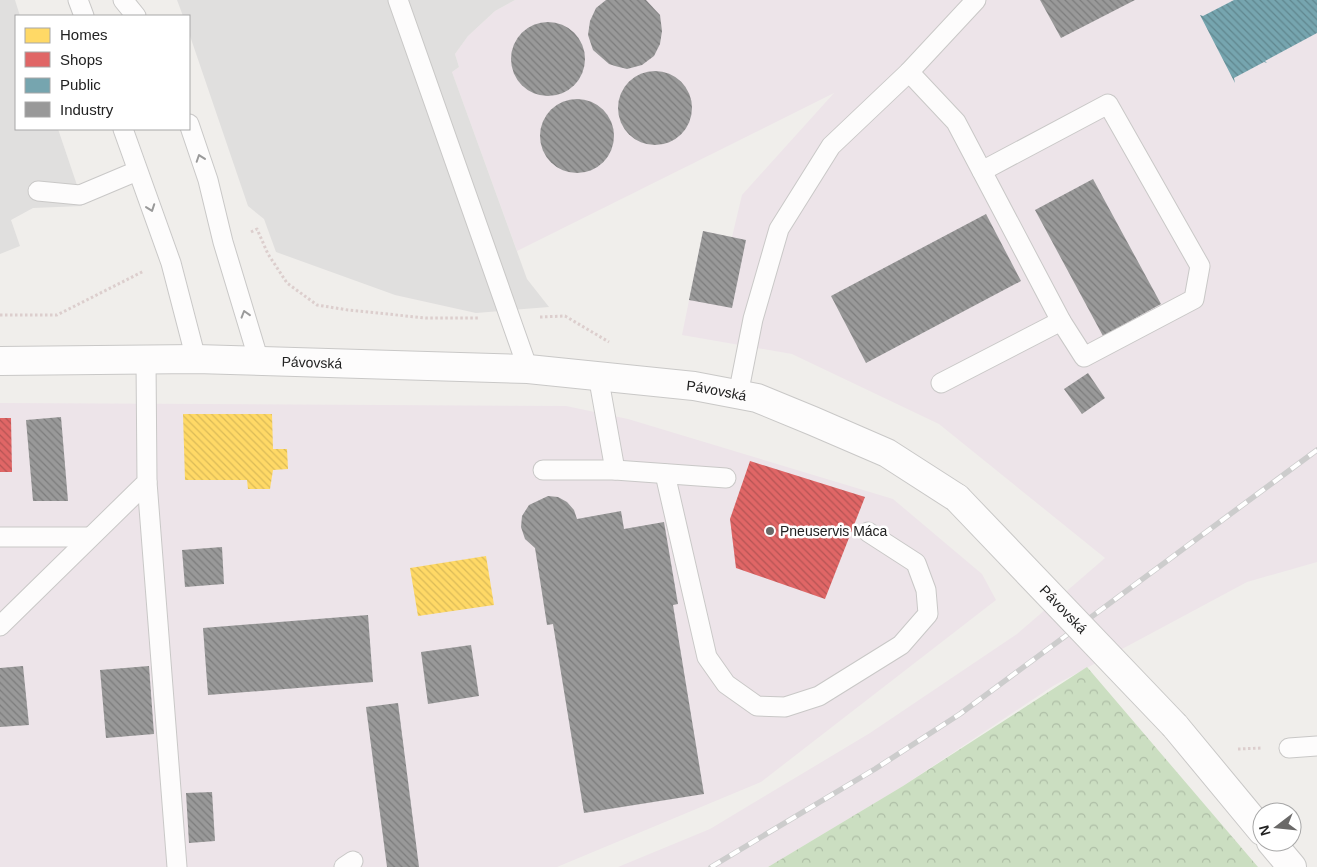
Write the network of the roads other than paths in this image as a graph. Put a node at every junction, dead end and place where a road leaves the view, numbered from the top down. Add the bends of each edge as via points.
1 (78, 0) edge
2 (124, 0) edge
3 (398, 0) edge
4 (976, 0) edge
5 (84, 15) edge
6 (135, 15) edge
7 (909, 72) junction
8 (190, 127) edge
9 (122, 130) edge
10 (137, 171) junction
11 (982, 171) junction
12 (38, 191) dead end
13 (1061, 321) junction
14 (196, 359) junction
15 (259, 360) junction
16 (0, 361) edge
17 (146, 361) junction
18 (528, 369) junction
19 (598, 375) junction
20 (941, 383) dead end
21 (738, 395) junction
22 (543, 470) dead end
23 (615, 470) junction
24 (665, 474) junction
25 (726, 478) dead end
26 (147, 482) junction
27 (868, 532) dead end
28 (0, 537) edge
29 (90, 537) junction
30 (0, 626) edge
31 (1317, 746) edge
32 (1289, 748) road end
33 (1252, 819) edge
34 (1279, 852) edge
35 (178, 867) edge
36 (1292, 867) edge

1 - 5 lane
2 - 6 lane
3 - 18 lane
4 - 7 lane
7 - 11 lane via 956,122
7 - 21 lane via 831,146 779,230 753,319
15 -> 8 lane
9 - 10 lane
10 - 12 lane via 80,194
10 -> 14 lane via 171,262
11 - 13 lane
11 - 13 lane via 1108,104 1200,266 1194,299 1084,357
13 - 20 lane
14 - 15 street, Pávovská
14 - 17 street, Pávovská
15 - 18 street, Pávovská
16 - 17 street, Pávovská
17 - 26 lane
18 - 19 street, Pávovská
19 - 21 street, Pávovská via 694,386
19 - 23 lane
21 - 33 street, Pávovská, bridge via 765,401 887,453 957,498 1175,726
22 - 23 lane
23 - 24 lane
24 - 25 lane
24 - 27 lane via 706,657 726,684 758,706 785,707 819,696 900,645 928,614 926,590 916,563
26 - 29 lane
26 - 35 lane
28 - 29 lane
29 - 30 lane
31 - 32 lane
34 - 36 street

